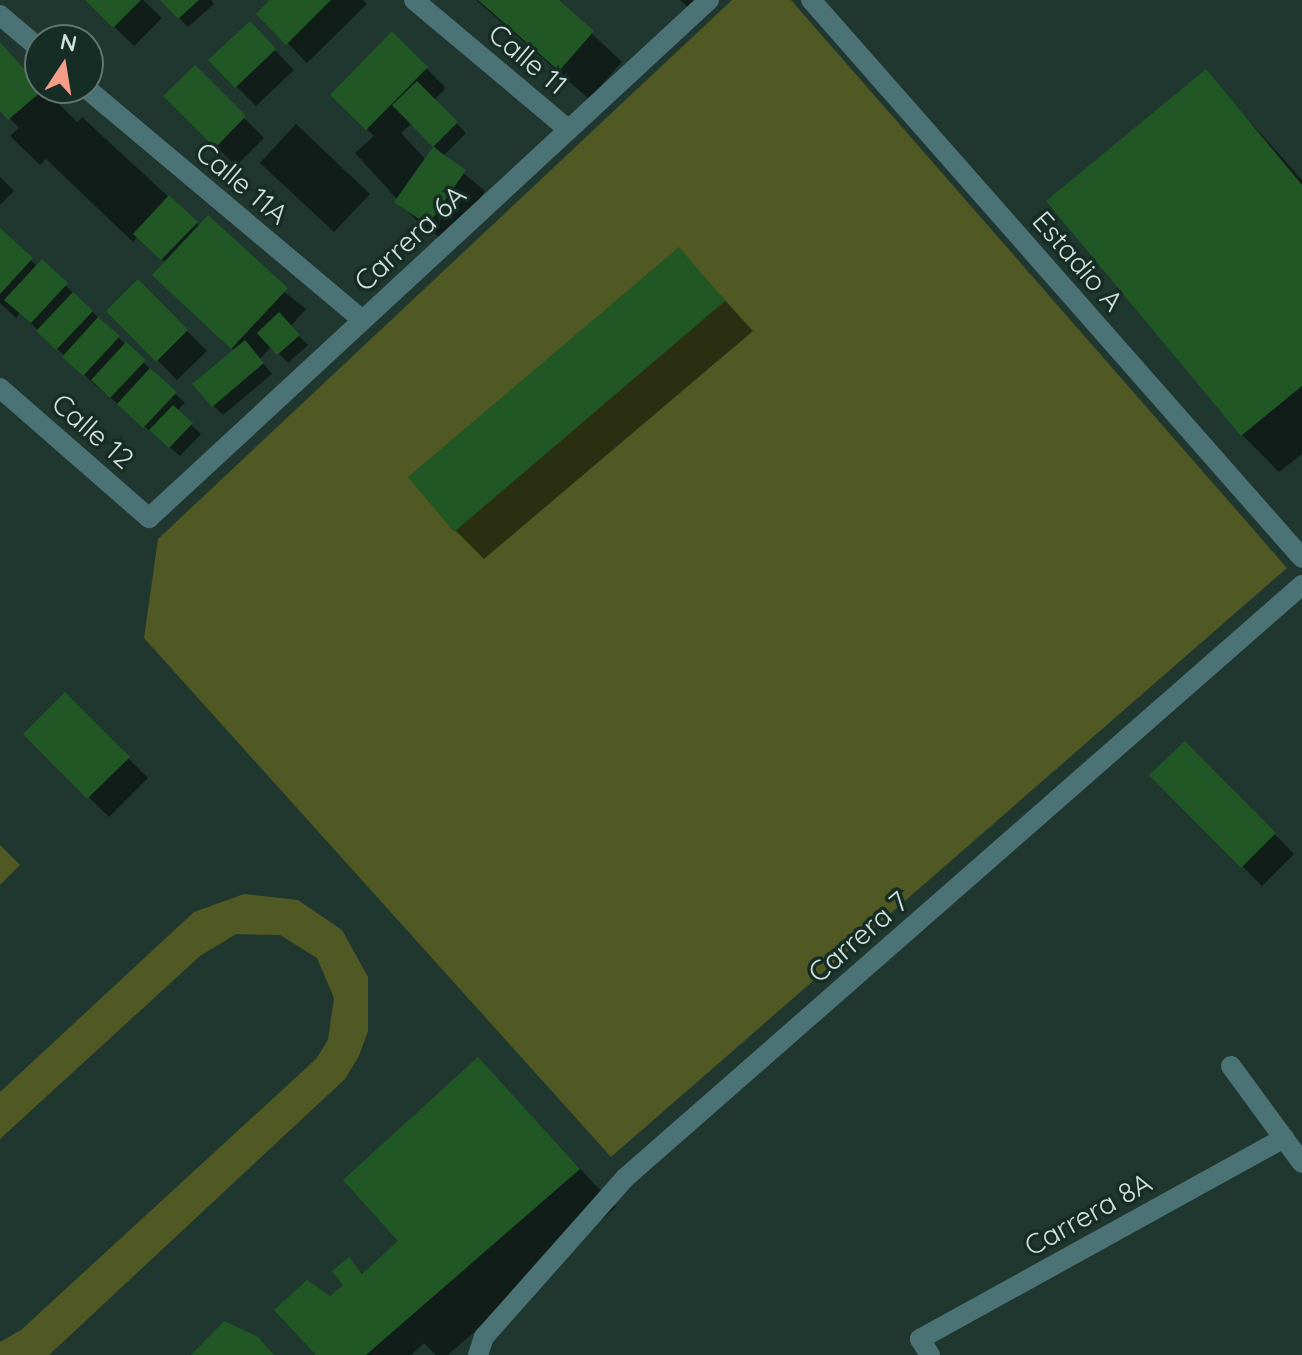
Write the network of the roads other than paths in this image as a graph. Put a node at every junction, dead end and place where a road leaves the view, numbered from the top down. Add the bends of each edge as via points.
1 (414, 0) edge
2 (709, 0) edge
3 (811, 0) edge
4 (0, 15) edge
5 (24, 35) edge
6 (104, 103) edge
7 (569, 130) junction
8 (362, 320) junction
9 (0, 388) edge
10 (149, 518) joint
11 (1302, 558) edge
12 (1302, 585) edge
13 (1231, 1066) dead end
14 (1284, 1138) junction
15 (1302, 1163) edge
16 (481, 1346) edge
17 (925, 1347) edge

1 - 7 street, Calle 11
2 - 7 street, Carrera 6A
3 - 11 street, Estadio A
4 - 5 street
6 - 8 street, Calle 11A
7 - 8 street, Carrera 6A
8 - 10 street, Carrera 6A
9 - 10 street, Calle 12
12 - 16 street, Carrera 7 via 625,1178
13 - 14 street
14 - 15 street
14 - 17 street, Carrera 8A

